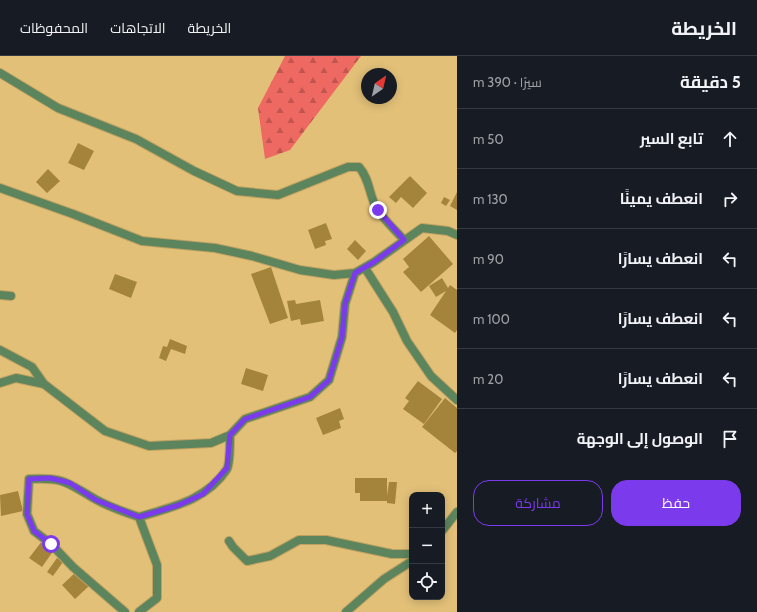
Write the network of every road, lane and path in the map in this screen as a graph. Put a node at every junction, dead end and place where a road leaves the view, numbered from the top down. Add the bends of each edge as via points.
1 (0, 73) edge
2 (0, 188) edge
3 (457, 235) edge
4 (404, 240) junction
5 (365, 268) junction
6 (355, 273) junction
7 (0, 295) edge
8 (11, 296) dead end
9 (0, 350) edge
10 (0, 382) edge
11 (44, 384) junction
12 (457, 400) edge
13 (230, 435) junction
14 (457, 512) edge
15 (139, 517) junction
16 (444, 528) edge
17 (229, 541) dead end
18 (409, 554) edge
19 (409, 563) edge
20 (125, 612) edge
21 (139, 612) edge
22 (346, 612) edge

1 - 4 street via 58,108 136,139 237,191 278,194 348,167 359,167 366,174 369,190 378,210
2 - 6 street via 142,241 215,248 334,276
3 - 4 street via 448,231 422,228
4 - 5 street
5 - 6 street
5 - 12 street via 430,376
6 - 13 street via 345,304 342,337 329,380 310,397 245,419
7 - 8 street
9 - 11 street via 32,367
10 - 11 street via 16,378
11 - 13 street via 105,430 149,446 211,443
13 - 15 street via 227,468 203,494 179,505
14 - 16 street
15 - 20 street via 96,500 70,483 50,478 29,479 27,514 34,531
15 - 21 street via 157,565 157,598
17 - 18 street via 248,561 270,556 299,540 326,540 392,554
19 - 22 street via 384,578

